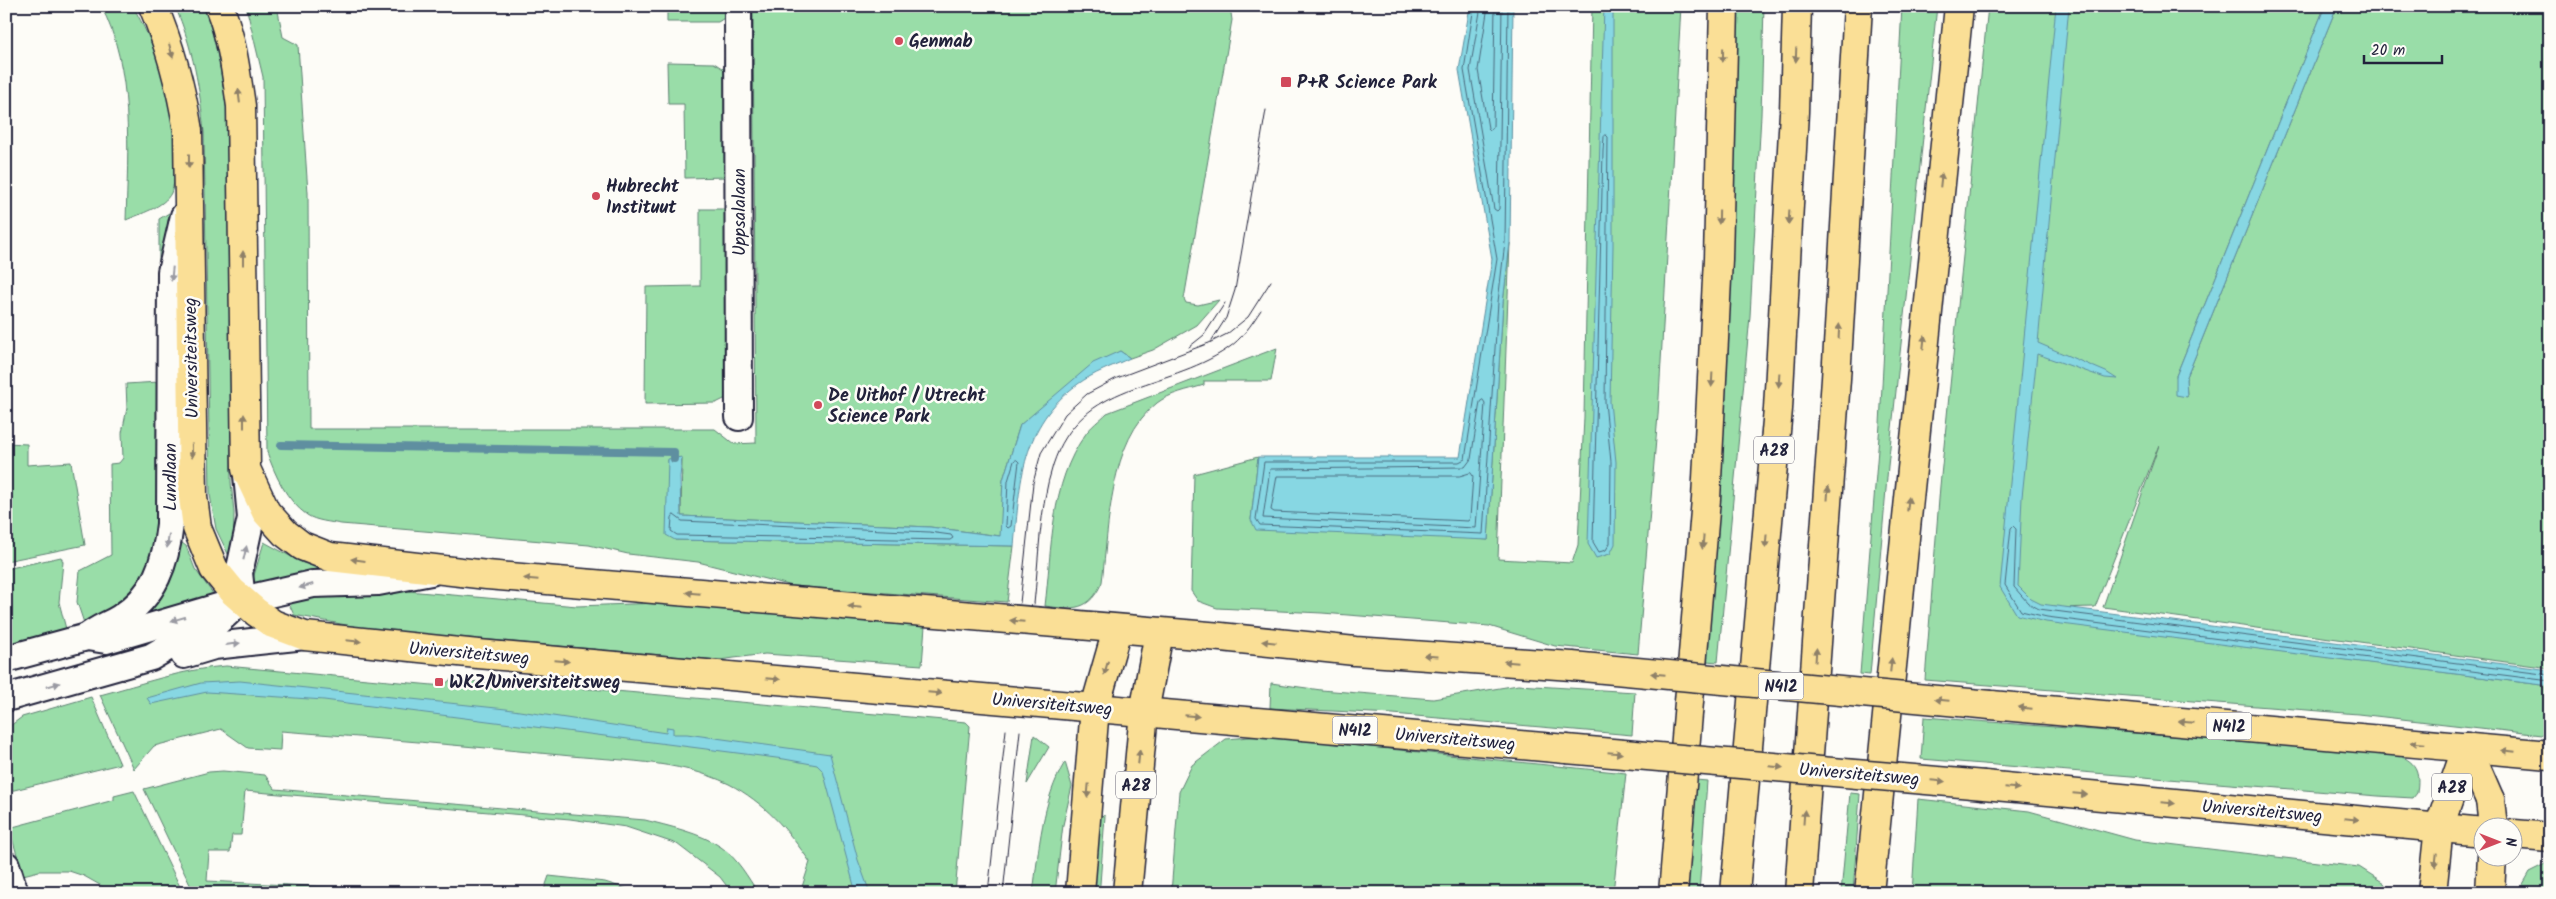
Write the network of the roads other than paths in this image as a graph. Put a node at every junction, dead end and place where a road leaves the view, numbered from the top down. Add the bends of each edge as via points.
1 (153, 6) edge
2 (219, 6) edge
3 (738, 6) edge
4 (1724, 6) edge
5 (1797, 6) edge
6 (1858, 6) edge
7 (1959, 6) edge
8 (189, 192) junction
9 (739, 417) dead end
10 (246, 469) junction
11 (441, 570) junction
12 (242, 600) junction
13 (1117, 630) junction
14 (1159, 633) junction
15 (305, 636) junction
16 (87, 638) junction
17 (151, 657) junction
18 (6, 659) edge
19 (6, 698) edge
20 (1095, 708) junction
21 (1144, 712) junction
22 (1886, 714) junction
23 (2467, 747) junction
24 (2550, 755) edge
25 (2492, 813) edge
26 (2439, 827) junction
27 (2474, 831) edge
28 (1678, 835) junction
29 (2524, 835) edge
30 (2550, 838) edge
31 (6, 865) edge
32 (2491, 866) edge
33 (15, 893) edge
34 (1080, 893) edge
35 (1127, 893) edge
36 (1662, 893) edge
37 (1673, 893) edge
38 (1735, 893) edge
39 (1799, 893) edge
40 (1869, 893) edge
41 (1885, 893) edge
42 (2432, 893) edge
43 (2490, 893) edge

1 -> 8 main road, Universiteitsweg via 170,43 182,90 188,131
10 -> 2 main road via 241,106 236,64
3 - 9 street, Uppsalalaan
4 -> 28 main road via 1718,259 1706,499
5 -> 38 main road, A28 via 1778,410
39 -> 6 main road via 1836,379
22 -> 7 main road
8 -> 12 main road, Universiteitsweg via 192,465 197,528 214,569
8 -> 16 street, Lundlaan via 171,272 168,545 162,571 136,606
11 -> 10 main road via 330,557 302,546 285,534 266,512
12 -> 10 street via 239,573 251,518
11 -> 12 street, Lundlaan via 378,582 313,584
13 -> 11 main road, N412
12 - 15 main road, Universiteitsweg via 273,624
12 -> 16 street, Lundlaan via 106,640
12 - 17 street, Lundlaan via 205,633 176,643
13 - 14 main road, N412
13 -> 20 main road
14 - 21 main road
23 -> 14 main road, N412, bridge via 1572,666
17 -> 15 street, Lundlaan via 177,658 214,646
15 -> 20 main road, Universiteitsweg / N412
16 - 18 street, Lundlaan
19 -> 17 street, Lundlaan
20 - 21 main road, Universiteitsweg / N412
20 -> 34 main road
21 -> 26 main road, Universiteitsweg / N412, bridge
35 -> 21 main road, A28
22 - 40 main road
22 - 41 main road
24 -> 23 main road, N412
23 - 25 main road
23 - 26 main road, A28
26 - 27 main road, Universiteitsweg / N412
26 -> 42 main road, A28
28 - 36 main road
28 - 37 main road
29 - 30 main road
31 - 33 street
32 - 43 main road

